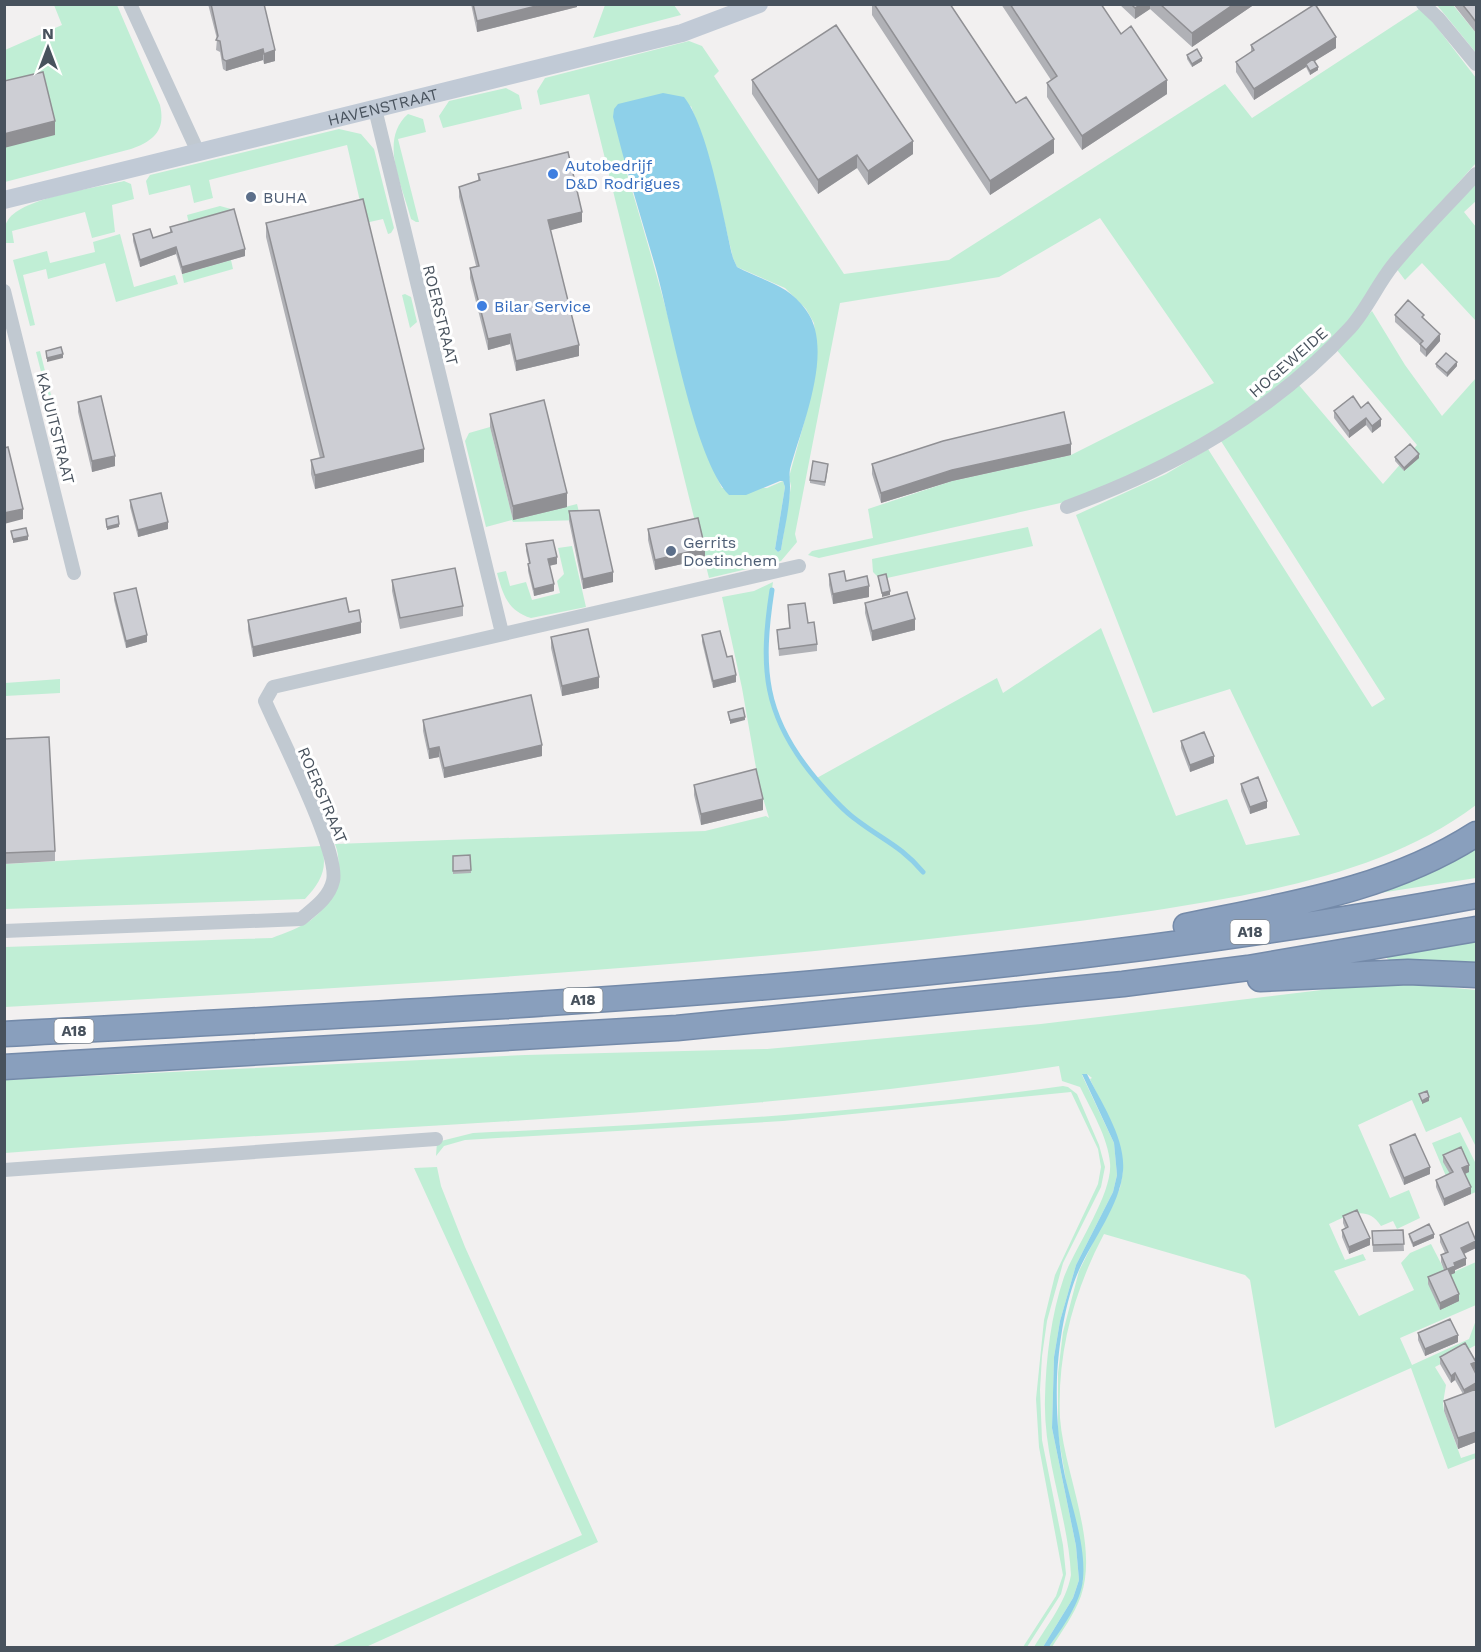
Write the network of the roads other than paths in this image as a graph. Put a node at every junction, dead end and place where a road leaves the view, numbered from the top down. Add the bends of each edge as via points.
1 (130, 4) edge
2 (759, 4) edge
3 (1423, 4) edge
4 (1476, 64) edge
5 (375, 109) junction
6 (198, 152) junction
7 (1476, 174) edge
8 (4, 200) edge
9 (4, 291) edge
10 (1067, 507) dead end
11 (799, 566) dead end
12 (74, 573) dead end
13 (502, 633) junction
14 (1476, 834) edge
15 (1476, 896) edge
16 (1476, 929) edge
17 (4, 931) edge
18 (1023, 961) junction
19 (1476, 975) edge
20 (1123, 984) junction
21 (4, 1034) edge
22 (4, 1067) edge
23 (436, 1139) dead end
24 (4, 1170) edge

1 - 6 street
2 - 5 street, HAVENSTRAAT via 682,33
3 - 4 street
5 - 6 street, HAVENSTRAAT
5 - 13 street, ROERSTRAAT
6 - 8 street, HAVENSTRAAT
7 - 10 street, HOGEWEIDE via 1396,261 1350,328 1276,396 1197,449
9 - 12 street, KAJUITSTRAAT
11 - 13 street, ROERSTRAAT
13 - 17 street, ROERSTRAAT via 273,687 265,701 330,849 334,880 327,897 301,919
14 - 18 highway, A18 via 1428,862 1331,895
15 - 18 highway, A18 via 1191,940
16 - 20 highway, A18 via 1248,968
18 - 21 highway, A18 via 680,994
19 - 20 highway, A18 via 1408,972
20 - 22 highway, A18 via 676,1028
23 - 24 street

